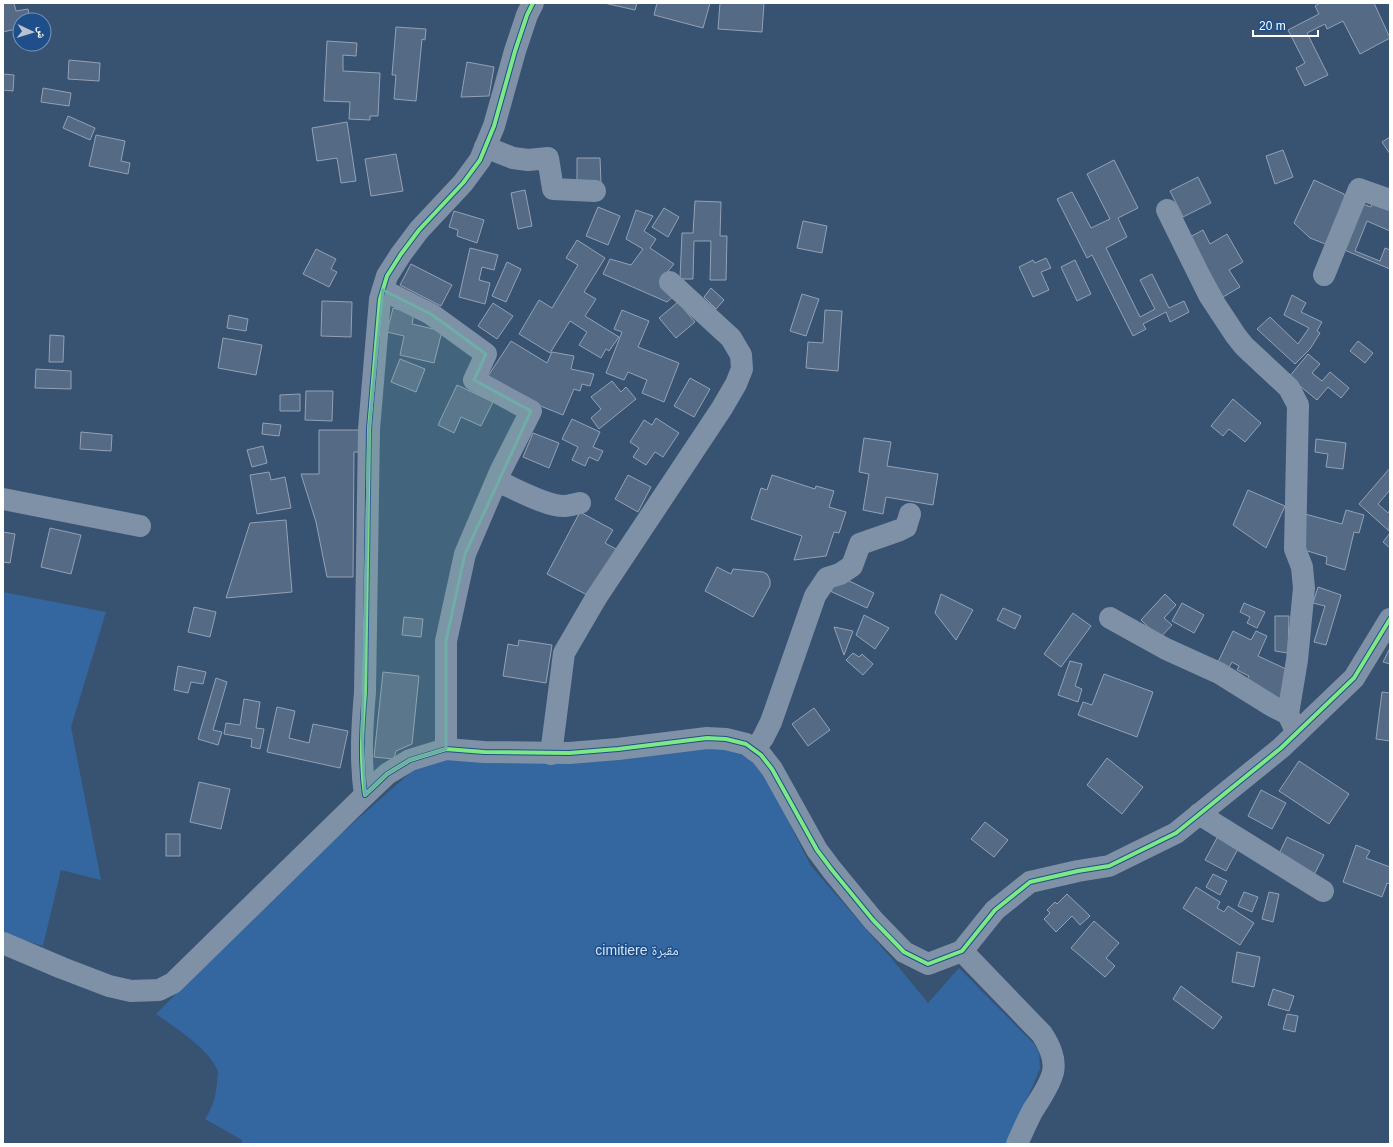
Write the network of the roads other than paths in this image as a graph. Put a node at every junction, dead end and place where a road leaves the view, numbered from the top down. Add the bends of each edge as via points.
1 (533, 3) edge
2 (485, 147) junction
3 (594, 191) dead end
4 (1390, 200) edge
5 (1167, 210) dead end
6 (1324, 275) dead end
7 (670, 282) dead end
8 (383, 290) junction
9 (497, 481) junction
10 (3, 499) edge
11 (580, 502) dead end
12 (910, 514) dead end
13 (140, 526) dead end
14 (1110, 618) dead end
15 (1390, 619) edge
16 (1292, 724) junction
17 (446, 748) junction
18 (754, 750) junction
19 (551, 754) junction
20 (365, 795) junction
21 (1199, 814) junction
22 (1322, 891) dead end
23 (3, 943) edge
24 (962, 951) junction
25 (1017, 1144) edge

1 - 2 street
2 - 3 street via 514,158 548,158 553,189
2 - 8 street via 480,160 463,183 419,230 401,254 386,276
4 - 6 street via 1359,189
5 - 16 street via 1209,296 1244,346 1289,388 1298,405 1295,549 1302,567 1304,588
7 - 19 street via 731,338 741,355 742,369 722,408 596,598 564,653
8 - 9 street via 431,314 486,354 474,380 531,411
8 - 20 street via 376,334 369,429 365,692 362,731 362,774
9 - 11 street via 555,505 565,506
9 - 17 street via 464,554 446,640
10 - 13 street
12 - 18 street via 906,526 900,530 860,544 852,566 840,574 827,578 815,596 771,722
14 - 16 street via 1166,649 1219,673 1272,706
15 - 16 street via 1354,678
16 - 21 street via 1281,748
17 - 19 street
17 - 20 street via 410,760 387,774
18 - 19 street via 746,744 707,738
18 - 24 street via 772,769 817,850 873,920 904,952 928,964
20 - 23 street via 172,982 159,990 131,991 109,986
21 - 22 street
21 - 24 street via 1176,833 1108,866 1030,882 995,910
24 - 25 street via 1042,1034 1053,1059 1053,1072

